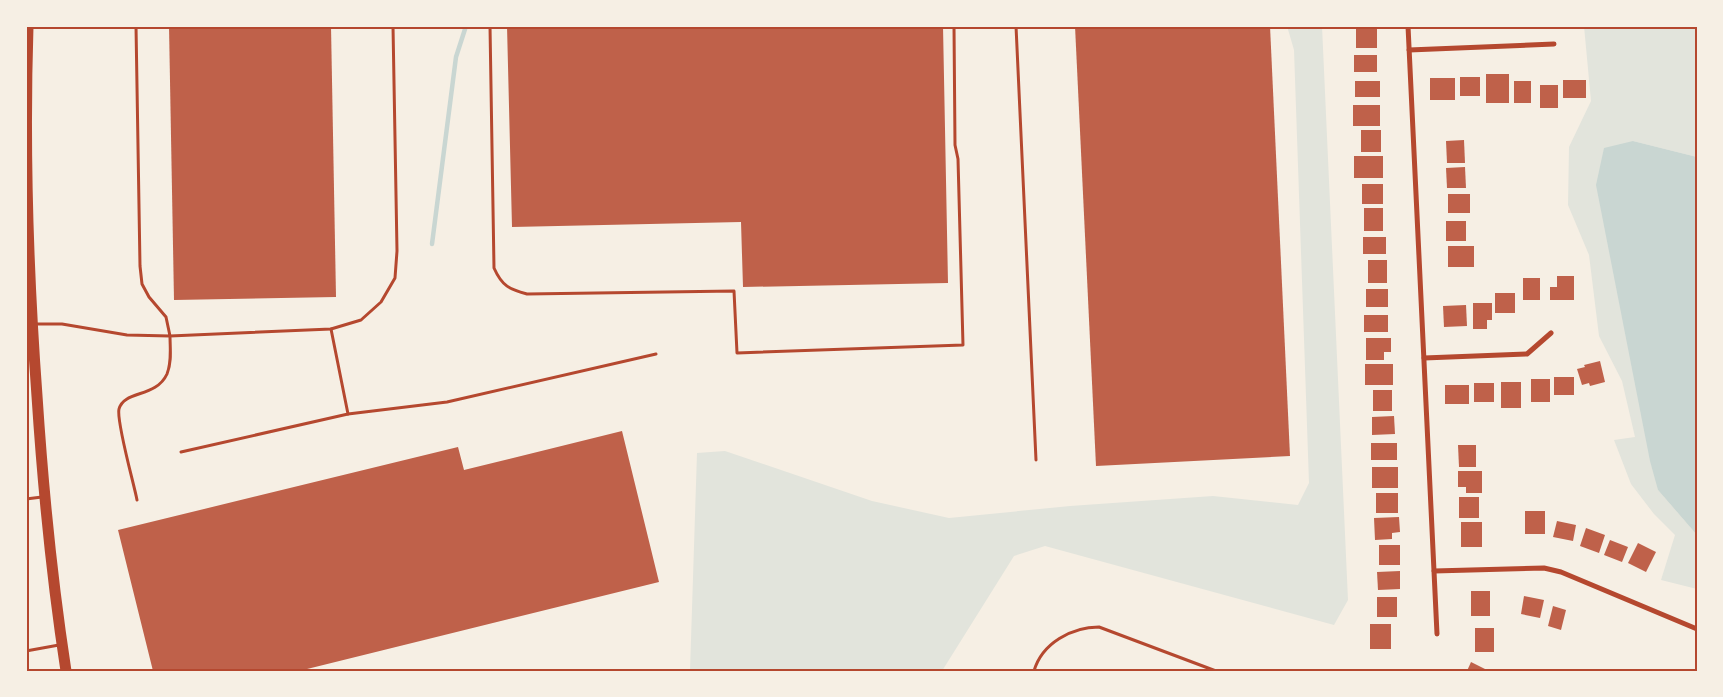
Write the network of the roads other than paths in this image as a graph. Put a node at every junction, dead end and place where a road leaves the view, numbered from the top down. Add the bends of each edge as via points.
1 (28, 26) edge
2 (136, 26) edge
3 (394, 26) edge
4 (490, 26) edge
5 (954, 26) edge
6 (1016, 26) edge
7 (1408, 26) edge
8 (1554, 44) dead end
9 (1409, 50) junction
10 (32, 324) junction
11 (331, 329) junction
12 (1551, 333) dead end
13 (170, 336) junction
14 (656, 354) dead end
15 (1424, 358) junction
16 (348, 414) junction
17 (181, 452) dead end
18 (1036, 460) dead end
19 (45, 497) junction
20 (26, 498) edge
21 (137, 500) dead end
22 (1434, 571) junction
23 (1697, 629) edge
24 (1436, 634) dead end
25 (62, 644) junction
26 (26, 651) edge
27 (66, 671) edge
28 (1034, 671) edge
29 (1216, 671) edge

1 - 10 main road via 27,164
2 - 13 lane via 142,284 166,317
3 - 11 lane via 398,251 395,278 381,302 361,320
4 - 5 lane via 494,268 499,280 509,289 527,294 734,291 737,353 963,345
6 - 18 lane
7 - 9 street
8 - 9 street
9 - 15 street
10 - 13 lane via 62,324 127,335
10 - 19 main road
11 - 13 lane
11 - 16 lane
12 - 15 street via 1527,354
13 - 21 lane via 167,374 160,385 122,402 119,410
14 - 16 lane via 447,402
15 - 22 street
16 - 17 lane
19 - 20 lane
19 - 25 main road
22 - 23 street via 1544,568 1561,572
22 - 24 street
25 - 26 lane
25 - 27 main road
28 - 29 lane via 1048,648 1066,634 1085,627 1099,627

